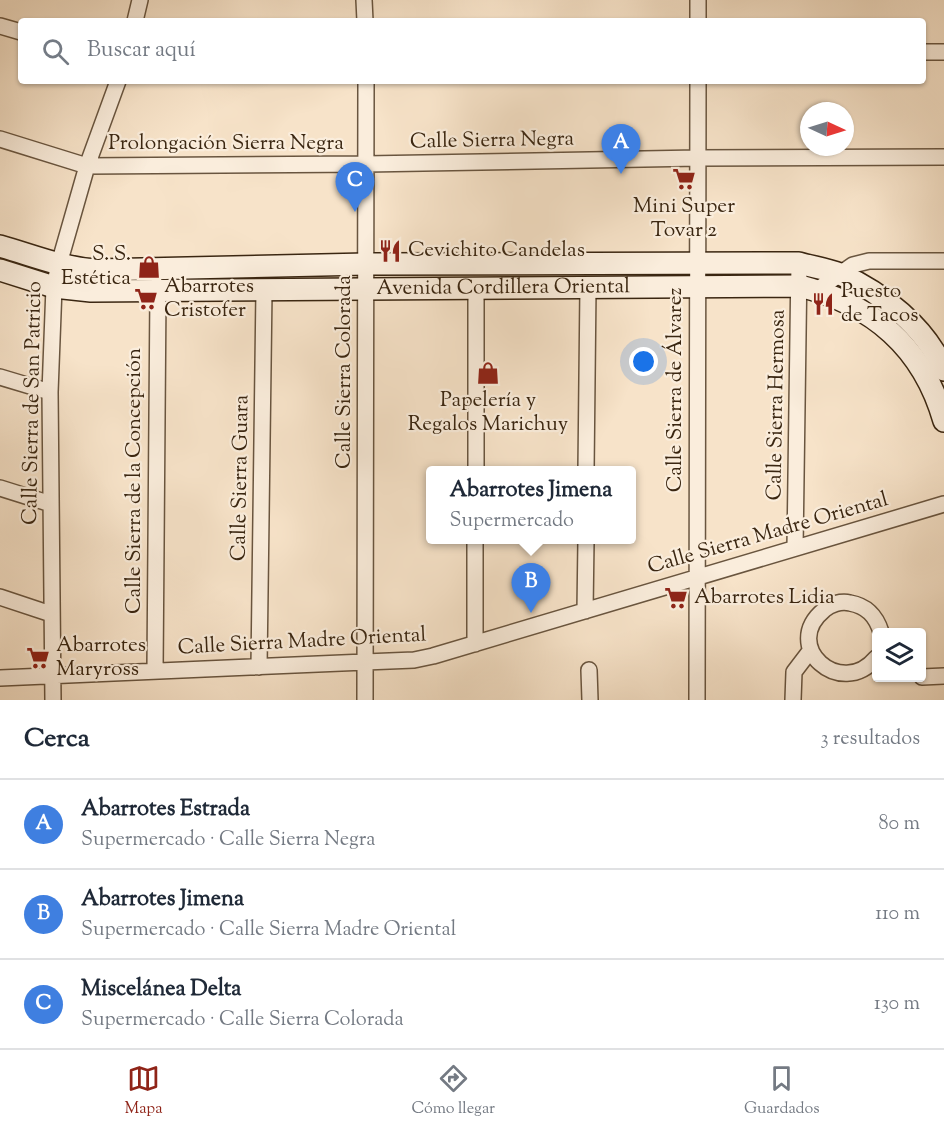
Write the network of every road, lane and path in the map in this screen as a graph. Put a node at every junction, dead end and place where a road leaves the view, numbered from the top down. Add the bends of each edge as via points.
1 (140, 0) edge
2 (364, 0) edge
3 (698, 0) edge
4 (136, 18) edge
5 (365, 18) edge
6 (698, 18) edge
7 (0, 26) edge
8 (18, 31) edge
9 (926, 52) edge
10 (944, 52) edge
11 (117, 84) edge
12 (366, 84) edge
13 (698, 84) edge
14 (0, 139) edge
15 (944, 157) edge
16 (698, 158) junction
17 (366, 164) junction
18 (87, 166) junction
19 (0, 246) edge
20 (944, 261) edge
21 (698, 262) junction
22 (799, 263) junction
23 (59, 264) junction
24 (366, 264) junction
25 (0, 270) edge
26 (838, 274) junction
27 (698, 286) junction
28 (54, 287) junction
29 (588, 287) junction
30 (366, 288) junction
31 (476, 288) junction
32 (808, 288) junction
33 (264, 290) junction
34 (158, 291) junction
35 (944, 370) edge
36 (0, 376) edge
37 (50, 392) junction
38 (944, 422) edge
39 (476, 466) edge
40 (586, 466) edge
41 (0, 488) edge
42 (51, 504) junction
43 (944, 504) edge
44 (476, 544) edge
45 (586, 544) edge
46 (795, 548) junction
47 (697, 577) junction
48 (0, 597) edge
49 (585, 610) junction
50 (51, 614) junction
51 (880, 628) edge
52 (475, 644) junction
53 (810, 651) junction
54 (365, 662) junction
55 (259, 667) junction
56 (872, 667) edge
57 (590, 670) dead end
58 (155, 671) junction
59 (52, 675) junction
60 (944, 676) edge
61 (926, 677) edge
62 (0, 678) edge
63 (53, 700) edge
64 (365, 700) edge
65 (590, 700) edge
66 (697, 700) edge
67 (793, 700) edge

1 - 4 street
2 - 5 street
3 - 6 street
7 - 8 street
9 - 10 street
11 - 18 street, Calle Sierra de San Patricio
12 - 17 street, Calle Sierra Colorada
13 - 16 street, Calle Sierra de Álvarez
14 - 18 street
15 - 16 street, Calle Sierra Negra
16 - 17 street, Calle Sierra Negra
16 - 21 street, Calle Sierra de Álvarez
17 - 18 street, Prolongación Sierra Negra
17 - 24 street, Calle Sierra Colorada
18 - 23 street, Calle Sierra de San Patricio
19 - 23 street, Avenida Cordillera Oriental
20 - 26 street via 869,261
21 - 22 street, Avenida Cordillera Oriental
21 - 24 street, Avenida Cordillera Oriental
21 - 27 street, Calle Sierra de Álvarez
22 - 26 street, Avenida Cordillera Oriental
22 - 32 street, Calle Sierra Hermosa
23 - 24 street, Avenida Cordillera Oriental via 96,270
23 - 28 street, Calle Sierra de San Patricio
24 - 30 street, Calle Sierra Colorada
25 - 28 street, Avenida Cordillera Oriental
26 - 32 street
26 - 35 street, Avenida Cordillera Oriental via 866,287 895,308 918,330
27 - 29 street, Avenida Cordillera Oriental
27 - 32 street, Avenida Cordillera Oriental
27 - 47 street, Calle Sierra de Álvarez
28 - 34 street, Avenida Cordillera Oriental
28 - 37 street, Calle Sierra de San Patricio
29 - 31 street, Avenida Cordillera Oriental
29 - 40 street
30 - 31 street, Avenida Cordillera Oriental
30 - 33 street, Avenida Cordillera Oriental
30 - 54 street, Calle Sierra Colorada
31 - 39 street
32 - 38 street, Avenida Cordillera Oriental via 857,307 888,329 927,379
32 - 46 street, Calle Sierra Hermosa
33 - 34 street, Avenida Cordillera Oriental
33 - 55 street, Calle Sierra Guara
34 - 58 street, Calle Sierra de la Concepción
36 - 37 street
37 - 42 street, Calle Sierra de San Patricio
41 - 42 street
42 - 50 street, Calle Sierra de San Patricio
43 - 46 street, Calle Sierra Madre Oriental
44 - 52 street
45 - 49 street
46 - 47 street, Calle Sierra Madre Oriental
47 - 49 street, Calle Sierra Madre Oriental
47 - 66 street, Calle Sierra de Álvarez
48 - 50 street
49 - 52 street, Calle Sierra Madre Oriental
50 - 59 street, Calle Sierra de San Patricio
51 - 53 street via 877,619 864,607 847,602 829,605 815,617 808,633
52 - 54 street, Calle Sierra Madre Oriental via 414,660
53 - 56 street via 819,666 835,675 853,676
53 - 67 street via 794,672
54 - 55 street, Calle Sierra Madre Oriental
54 - 64 street, Calle Sierra Colorada
55 - 58 street, Calle Sierra Madre Oriental
57 - 65 street
58 - 59 street, Calle Sierra Madre Oriental
59 - 62 street, Calle Sierra Madre Oriental
59 - 63 street, Calle Sierra de San Patricio
60 - 61 street

